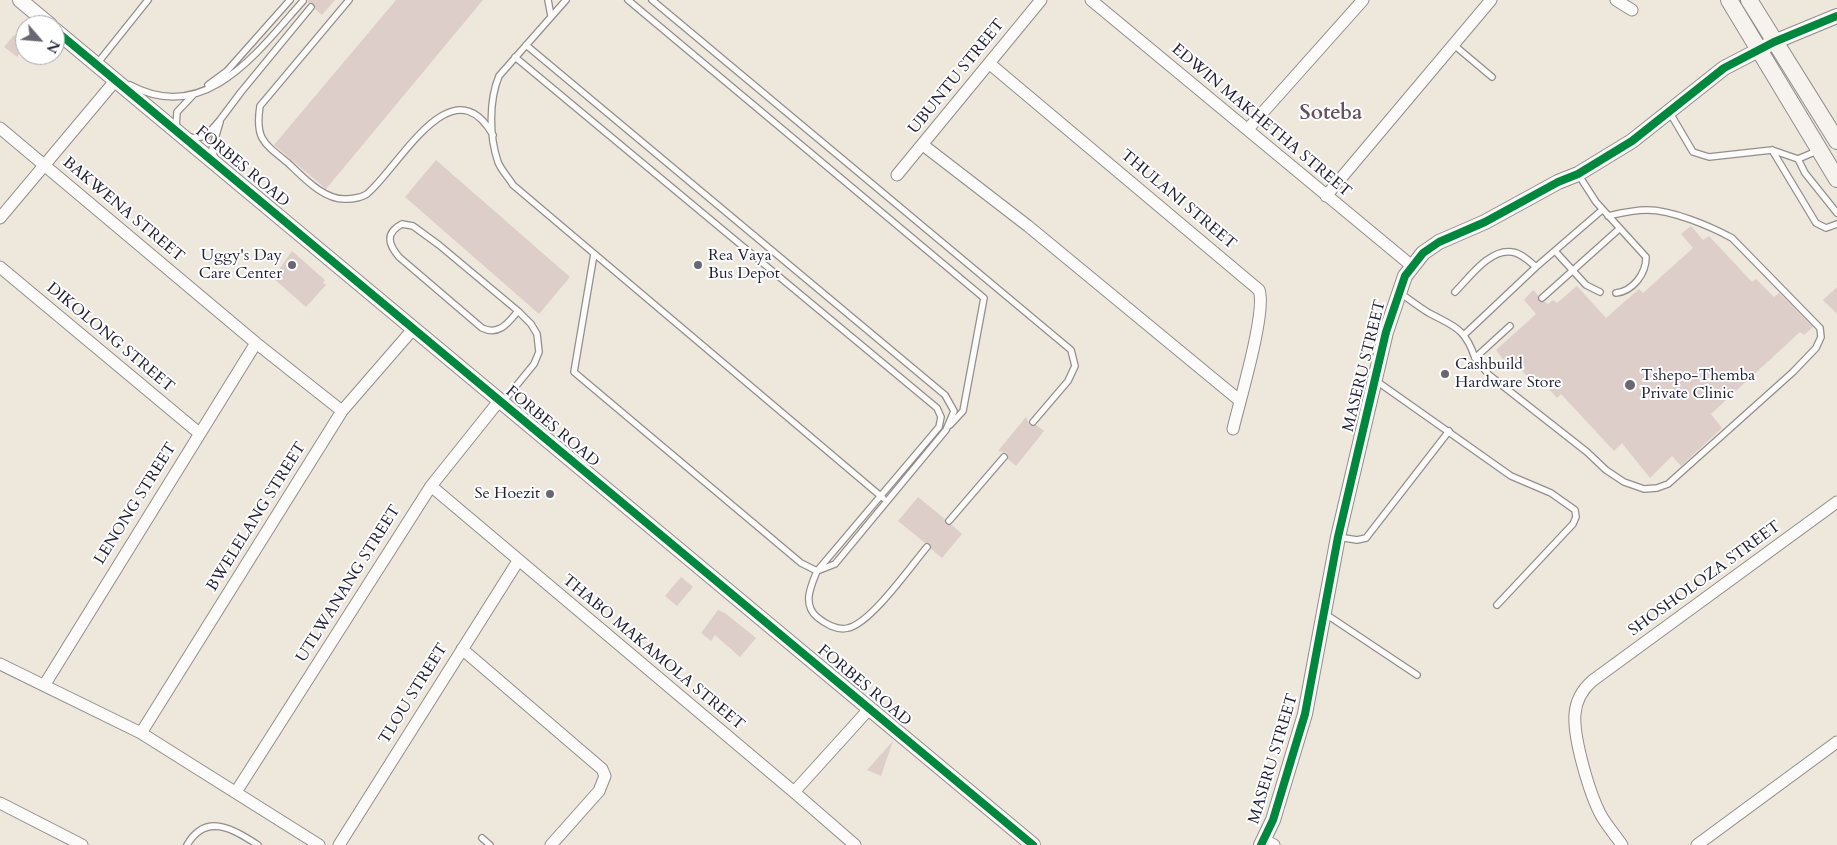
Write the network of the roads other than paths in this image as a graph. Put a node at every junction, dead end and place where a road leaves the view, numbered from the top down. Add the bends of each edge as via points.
1 (20, 0) edge
2 (148, 0) edge
3 (290, 0) edge
4 (303, 0) edge
5 (349, 0) edge
6 (548, 0) edge
7 (566, 0) edge
8 (628, 0) edge
9 (652, 0) edge
10 (1042, 0) edge
11 (1090, 0) edge
12 (1363, 0) edge
13 (1491, 0) edge
14 (1616, 0) edge
15 (1730, 0) edge
16 (1749, 0) edge
17 (310, 7) dead end
18 (1632, 10) dead end
19 (38, 15) edge
20 (551, 16) junction
21 (1837, 16) edge
22 (65, 39) edge
23 (1774, 42) junction
24 (526, 45) junction
25 (1454, 45) junction
26 (1759, 50) junction
27 (515, 57) junction
28 (990, 64) junction
29 (105, 73) junction
30 (1492, 77) dead end
31 (197, 92) junction
32 (1670, 113) junction
33 (220, 120) junction
34 (0, 128) edge
35 (1248, 129) junction
36 (180, 133) junction
37 (494, 136) junction
38 (1837, 141) edge
39 (923, 144) junction
40 (1772, 150) junction
41 (1819, 150) junction
42 (1798, 159) junction
43 (216, 163) junction
44 (44, 165) junction
45 (1578, 174) junction
46 (897, 175) dead end
47 (1837, 179) edge
48 (1326, 196) junction
49 (1602, 210) junction
50 (1837, 213) edge
51 (1608, 216) junction
52 (0, 218) edge
53 (1837, 224) edge
54 (1619, 229) junction
55 (1555, 251) junction
56 (594, 254) junction
57 (1412, 266) junction
58 (0, 267) edge
59 (1536, 267) junction
60 (1574, 271) junction
61 (1399, 292) junction
62 (1454, 292) dead end
63 (1600, 292) dead end
64 (1616, 293) dead end
65 (1542, 298) dead end
66 (518, 311) junction
67 (1510, 326) dead end
68 (414, 328) junction
69 (1465, 334) junction
70 (256, 343) junction
71 (1475, 358) junction
72 (1375, 380) junction
73 (1239, 400) junction
74 (501, 402) junction
75 (342, 411) junction
76 (1033, 422) dead end
77 (1233, 429) dead end
78 (946, 430) junction
79 (1449, 431) junction
80 (199, 433) junction
81 (1004, 457) dead end
82 (431, 486) junction
83 (880, 496) junction
84 (887, 500) junction
85 (1837, 502) edge
86 (949, 521) dead end
87 (1338, 537) junction
88 (927, 547) dead end
89 (518, 561) junction
90 (817, 572) junction
91 (1498, 605) dead end
92 (1322, 611) junction
93 (462, 648) junction
94 (0, 664) edge
95 (1417, 676) dead end
96 (45, 684) junction
97 (870, 708) junction
98 (140, 732) junction
99 (1837, 742) edge
100 (236, 792) junction
101 (794, 792) junction
102 (0, 803) edge
103 (482, 838) dead end
104 (76, 843) edge
105 (1266, 843) edge
106 (187, 845) edge
107 (258, 845) edge
108 (320, 845) edge
109 (339, 845) edge
110 (490, 845) edge
111 (551, 845) edge
112 (854, 845) edge
113 (1033, 845) edge
114 (1622, 845) edge
115 (1697, 845) edge

1 - 19 street
2 - 29 lane
3 - 31 lane via 227,71
4 - 31 lane via 257,54 238,71
5 - 37 lane via 260,106 257,126 267,146 321,192 345,200 367,195 436,118 456,109 474,113 487,124
6 - 20 lane
7 - 20 lane
8 - 78 lane via 984,298 963,410
9 - 76 lane via 1071,350 1075,366 1068,381
10 - 28 street, UBUNTU STREET
11 - 35 street, EDWIN MAKHETHA STREET
12 - 35 street
13 - 25 street
14 - 18 street
15 - 26 main road
16 - 23 main road
17 - 33 lane
20 - 24 lane
21 - 23 street, MASERU STREET
22 - 29 street, FORBES ROAD
23 - 26 street, MASERU STREET
23 - 38 main road
24 - 27 lane
24 - 78 lane via 944,395 954,411
25 - 30 lane
25 - 48 street
26 - 32 street, MASERU STREET via 1710,78
26 - 41 main road
27 - 37 lane via 499,76 494,89
27 - 83 lane via 937,408 941,417 939,427
28 - 39 street, UBUNTU STREET
28 - 73 street, THULANI STREET via 1259,290 1260,310
29 - 31 lane via 161,98
29 - 36 street, FORBES ROAD
29 - 44 street
31 - 36 lane via 177,112
32 - 40 lane via 1693,152 1709,157
32 - 45 street, MASERU STREET
33 - 36 lane via 206,136 195,138
33 - 43 lane via 212,150
34 - 44 street, BAKWENA STREET
35 - 48 street, EDWIN MAKHETHA STREET
36 - 43 street, FORBES ROAD
37 - 56 lane via 498,162 513,185
39 - 46 street, UBUNTU STREET
39 - 73 street
40 - 42 lane
40 - 53 lane via 1816,223 1826,228
41 - 42 lane
41 - 47 main road
42 - 50 lane via 1805,173
43 - 68 street, FORBES ROAD
44 - 52 street
44 - 70 street, BAKWENA STREET
45 - 49 lane
45 - 57 street, MASERU STREET via 1439,242
48 - 57 street, EDWIN MAKHETHA STREET
49 - 51 lane
49 - 55 lane
51 - 54 lane
51 - 71 lane via 1633,210 1668,213 1732,238 1820,328 1821,337 1816,348 1668,484 1644,489 1624,482 1606,470 1490,375
54 - 60 lane
54 - 64 lane via 1646,257 1646,266 1625,292
55 - 59 lane
55 - 60 lane
56 - 83 lane
56 - 90 lane via 574,372 794,557
57 - 61 street, MASERU STREET via 1404,276
58 - 80 street, DIKOLONG STREET
59 - 62 lane via 1512,252 1500,253 1489,259
59 - 69 lane
60 - 63 lane via 1591,289
60 - 65 lane
61 - 69 lane
61 - 72 street, MASERU STREET
66 - 66 lane via 500,330 482,328 399,257 391,248 390,235 402,224 413,226
66 - 74 lane via 537,334 539,352 534,364
67 - 71 lane
68 - 74 street, FORBES ROAD
68 - 75 street, BWELELANG STREET
69 - 71 lane
70 - 75 street, BAKWENA STREET
70 - 80 street, LENONG STREET
72 - 79 lane
72 - 87 street, MASERU STREET
73 - 77 street, THULANI STREET
74 - 82 street, UTLWANANG STREET
74 - 97 street, FORBES ROAD
75 - 98 street, BWELELANG STREET
78 - 84 lane
79 - 87 lane via 1366,538
79 - 91 lane via 1511,476 1551,493 1575,510 1573,524
80 - 96 street, LENONG STREET
81 - 86 lane
82 - 89 street, THABO MAKAMOLA STREET
82 - 100 street, UTLWANANG STREET
83 - 84 lane
83 - 90 lane
84 - 90 lane via 835,564
85 - 114 street, SHOSHOLOZA STREET via 1592,681 1578,698 1576,735 1596,803
87 - 92 street, MASERU STREET
88 - 90 lane via 866,618 847,629 826,625 812,612 808,593
89 - 93 street, TLOU STREET
89 - 101 street, THABO MAKAMOLA STREET
92 - 95 lane
92 - 105 street, MASERU STREET via 1305,714
93 - 109 street, TLOU STREET
93 - 111 street via 602,769 605,776 599,791
94 - 96 street
96 - 98 street
97 - 101 street
97 - 113 street, FORBES ROAD
98 - 100 street
99 - 115 street
100 - 108 street
101 - 112 street, THABO MAKAMOLA STREET
102 - 104 street
103 - 110 lane
106 - 107 lane via 196,832 214,826

